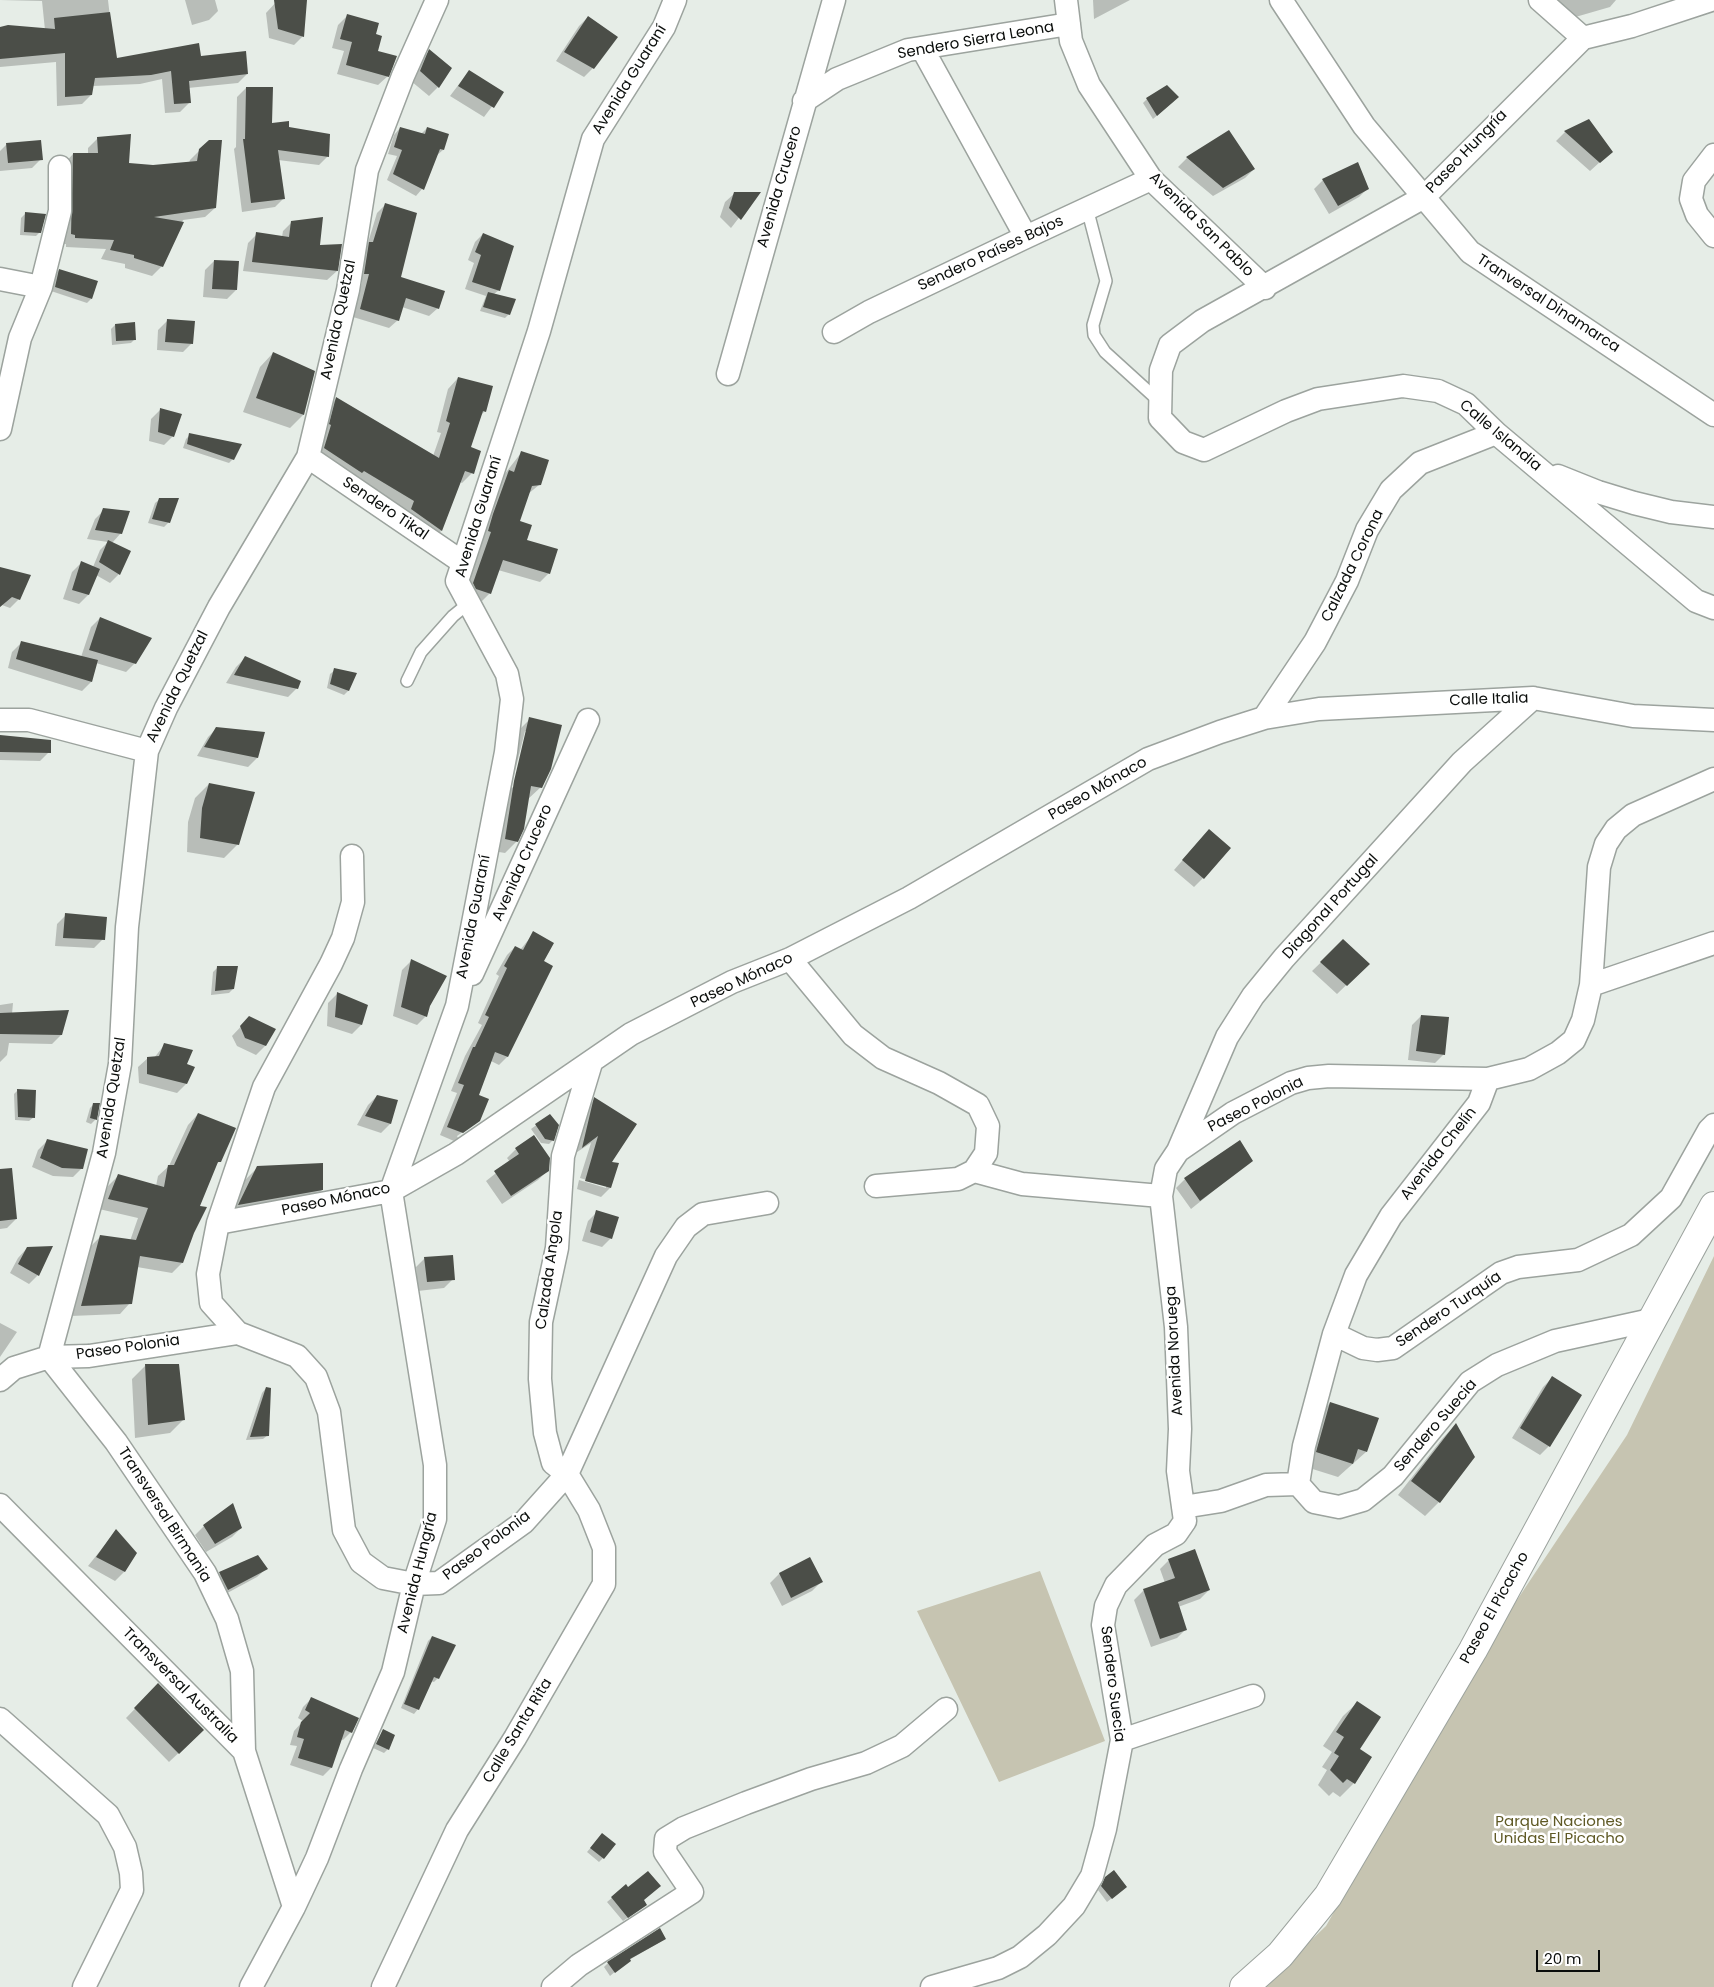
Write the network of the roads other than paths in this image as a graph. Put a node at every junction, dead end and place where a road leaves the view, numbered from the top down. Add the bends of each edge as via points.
1 (675, 0) edge
2 (834, 0) edge
3 (1066, 0) edge
4 (1281, 0) edge
5 (1540, 0) edge
6 (1711, 0) edge
7 (432, 4) edge
8 (1069, 24) junction
9 (1583, 38) junction
10 (922, 48) junction
11 (804, 101) junction
12 (1714, 155) edge
13 (60, 167) dead end
14 (1151, 179) junction
15 (1424, 197) junction
16 (1087, 208) junction
17 (1714, 236) edge
18 (1026, 237) junction
19 (0, 279) edge
20 (41, 287) junction
21 (1264, 288) junction
22 (834, 332) dead end
23 (1170, 345) joint
24 (728, 374) dead end
25 (1160, 402) junction
26 (1714, 414) edge
27 (0, 429) edge
28 (1496, 433) junction
29 (308, 457) junction
30 (1537, 467) junction
31 (1714, 517) edge
32 (462, 562) junction
33 (469, 603) junction
34 (1714, 608) edge
35 (407, 681) dead end
36 (1533, 698) junction
37 (1264, 718) junction
38 (0, 720) edge
39 (588, 720) dead end
40 (1714, 720) edge
41 (147, 751) junction
42 (1714, 779) edge
43 (352, 856) dead end
44 (1714, 943) edge
45 (790, 959) junction
46 (1591, 985) junction
47 (457, 1006) junction
48 (591, 1063) junction
49 (1488, 1079) junction
50 (1714, 1125) edge
51 (1178, 1151) junction
52 (974, 1171) junction
53 (876, 1186) dead end
54 (391, 1191) junction
55 (1161, 1196) junction
56 (767, 1203) dead end
57 (1714, 1206) edge
58 (218, 1222) junction
59 (1651, 1320) junction
60 (238, 1333) junction
61 (1334, 1334) junction
62 (48, 1357) junction
63 (0, 1380) edge
64 (567, 1474) junction
65 (1298, 1484) junction
66 (0, 1505) edge
67 (1183, 1507) junction
68 (414, 1584) junction
69 (1253, 1696) dead end
70 (946, 1709) dead end
71 (0, 1719) edge
72 (1122, 1740) junction
73 (244, 1751) junction
74 (294, 1907) junction
75 (563, 1984) edge
76 (84, 1987) edge
77 (251, 1987) edge
78 (383, 1987) edge
79 (932, 1987) edge
80 (1244, 1987) edge

1 - 32 street, Avenida Guaraní via 664,27 593,139 539,331
2 - 11 street, Avenida Crucero
3 - 8 street, Avenida San Pablo
4 - 15 street, Tranversal Dinamarca via 1364,126
5 - 9 street
6 - 9 street
7 - 29 street, Avenida Quetzal via 367,170 348,290
8 - 10 street, Sendero Sierra Leona
8 - 14 street, Avenida San Pablo via 1071,41 1089,85
9 - 15 street, Paseo Hungría
10 - 11 street, Sendero Sierra Leona via 900,53 837,79
10 - 18 street
11 - 24 street, Avenida Crucero
12 - 17 street via 1694,181 1691,199 1697,215
13 - 20 street via 60,211
14 - 16 street, Sendero Países Bajos
14 - 21 street, Avenida San Pablo
15 - 21 street, Paseo Hungría
15 - 26 street, Tranversal Dinamarca via 1470,252
16 - 18 street, Sendero Países Bajos
16 - 25 lane via 1106,281 1093,325 1094,336 1105,352
18 - 22 street, Sendero Países Bajos
19 - 20 street
20 - 27 street via 20,338
21 - 23 street, Paseo Hungría via 1202,321
23 - 25 street, Calle Islandia via 1160,370
25 - 28 street, Calle Islandia via 1160,418 1183,442 1204,450 1318,399 1403,386 1438,391 1466,404
28 - 30 street, Calle Islandia
28 - 37 street, Calzada Corona via 1420,463 1391,490 1367,530 1347,581 1315,642
29 - 32 street, Sendero Tikal
29 - 41 street, Avenida Quetzal via 219,607
30 - 31 street via 1634,503
30 - 34 street, Calle Islandia via 1696,601
32 - 33 street, Avenida Guaraní via 457,582
33 - 35 lane via 421,652
33 - 47 street, Avenida Guaraní via 507,674 512,699 506,752
36 - 37 street, Calle Italia via 1328,709
36 - 40 street, Calle Italia via 1633,716
36 - 51 street, Diagonal Portugal via 1462,762 1253,996 1227,1037
37 - 45 street, Paseo Mónaco via 1148,759 909,898
38 - 41 street via 29,720
39 - 47 street, Avenida Crucero
41 - 62 street, Avenida Quetzal via 127,927 120,1064 104,1153
42 - 46 street via 1633,815 1616,829 1606,844 1599,867
43 - 58 street via 353,902 343,938 264,1087
44 - 46 street
45 - 48 street, Paseo Mónaco via 732,982 631,1034
45 - 52 street via 853,1035 883,1058 978,1105 988,1126 986,1153
46 - 49 street via 1583,1020 1574,1040 1529,1069
47 - 54 street, Avenida Guaraní
48 - 54 street, Paseo Mónaco via 456,1154
48 - 64 street, Calzada Angola via 563,1156 557,1248 541,1322 540,1379 546,1433 553,1464
49 - 51 street, Paseo Polonia via 1308,1078 1291,1083 1234,1113
49 - 61 street, Avenida Chelín via 1479,1103 1391,1216 1356,1275
50 - 61 street, Sendero Turquía via 1671,1198 1631,1235 1578,1260 1518,1267 1501,1273 1393,1348 1363,1348
51 - 55 street, Paseo Polonia via 1166,1169
52 - 53 street via 958,1179
52 - 55 street via 1022,1184
54 - 58 street, Paseo Mónaco
54 - 68 street, Avenida Hungría via 435,1465 434,1519
55 - 67 street, Avenida Noruega via 1176,1327 1180,1429 1178,1471
56 - 64 street, Paseo Polonia via 703,1214 686,1227 666,1256
57 - 59 street, Paseo El Picacho
58 - 60 street via 208,1274 211,1303
59 - 65 street, Sendero Suecia via 1555,1342 1497,1365 1470,1382 1393,1476 1363,1500 1339,1507 1314,1502
59 - 80 street, Paseo El Picacho via 1473,1650 1328,1896 1280,1955
60 - 62 street, Paseo Polonia via 89,1356
60 - 68 street, Paseo Polonia via 297,1356 316,1377 329,1412 344,1530 361,1562 383,1578
61 - 65 street, Avenida Chelín via 1304,1446
62 - 63 street via 14,1368
62 - 73 street, Transversal Birmania via 116,1442 205,1573 228,1619 242,1671
64 - 68 street, Paseo Polonia via 524,1522 439,1583
64 - 78 street, Calle Santa Rita via 589,1510 604,1548 604,1584 515,1738 457,1830
65 - 67 street via 1266,1485 1220,1501
66 - 73 street, Transversal Australia
67 - 72 street, Sendero Suecia via 1185,1521 1176,1534 1155,1545 1135,1565 1116,1586 1106,1606 1102,1625
68 - 74 street, Avenida Hungría via 393,1672
69 - 72 street
70 - 75 street via 902,1746 875,1759 746,1803 684,1828 666,1839 665,1852 692,1892 578,1965
71 - 76 street via 108,1815 125,1846 132,1890
72 - 79 street, Sendero Suecia via 1105,1829 1092,1876 1074,1906 1020,1958 998,1968
73 - 74 street, Transversal Australia
74 - 77 street

